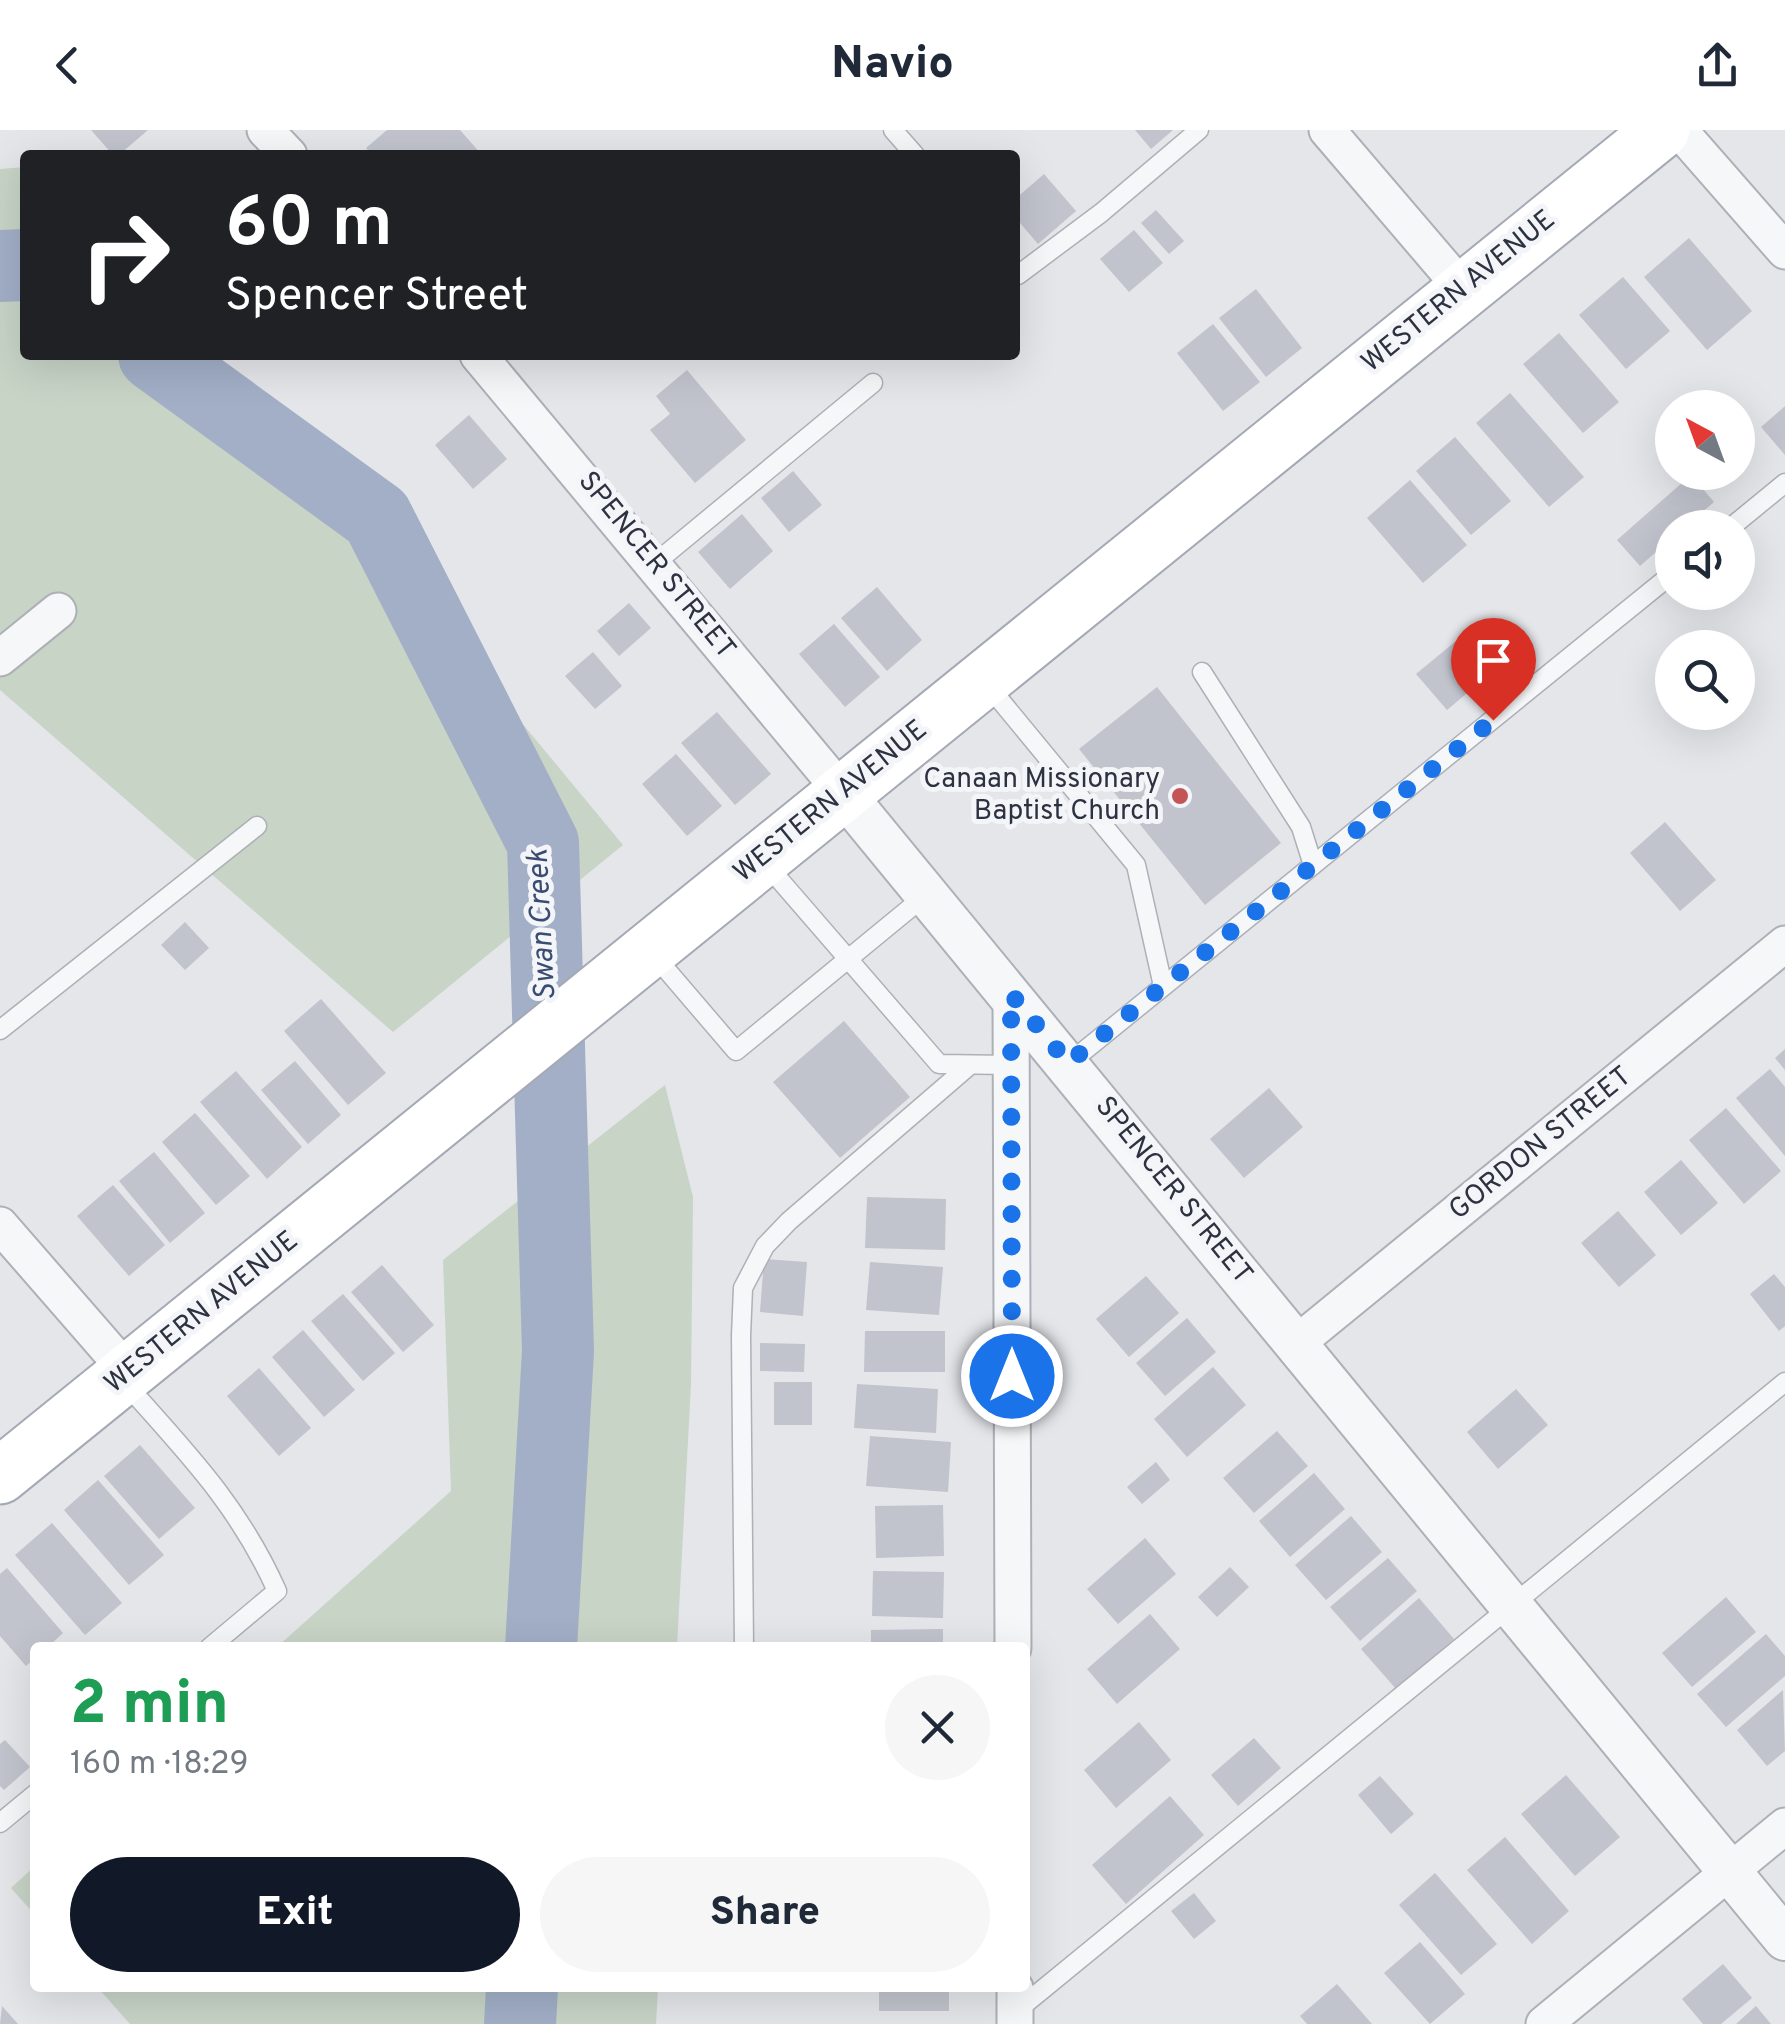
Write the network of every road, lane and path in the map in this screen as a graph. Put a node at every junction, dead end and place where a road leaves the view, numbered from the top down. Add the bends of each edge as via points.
1 (265, 130) edge
2 (893, 130) edge
3 (1199, 130) edge
4 (1327, 130) edge
5 (1662, 130) edge
6 (1679, 130) edge
7 (284, 150) edge
8 (911, 150) edge
9 (1785, 251) edge
10 (1020, 274) edge
11 (1462, 288) junction
12 (482, 360) edge
13 (873, 382) dead end
14 (1785, 484) edge
15 (1752, 510) edge
16 (654, 564) junction
17 (1655, 588) edge
18 (58, 611) dead end
19 (0, 658) edge
20 (1202, 672) dead end
21 (983, 679) junction
22 (842, 793) junction
23 (257, 826) dead end
24 (761, 859) junction
25 (1313, 865) junction
26 (927, 894) junction
27 (1785, 944) edge
28 (639, 958) junction
29 (847, 960) junction
30 (1163, 986) junction
31 (1011, 994) junction
32 (0, 1030) edge
33 (1068, 1063) junction
34 (970, 1064) junction
35 (1010, 1065) junction
36 (0, 1225) edge
37 (1297, 1343) junction
38 (124, 1375) junction
39 (1785, 1382) edge
40 (0, 1476) edge
41 (1512, 1604) junction
42 (216, 1642) edge
43 (744, 1642) edge
44 (1013, 1642) edge
45 (30, 1798) edge
46 (0, 1823) edge
47 (1785, 1826) edge
48 (1729, 1872) junction
49 (1785, 1939) edge
50 (1015, 2008) edge
51 (1544, 2024) edge

1 - 7 street
2 - 8 lane
3 - 10 lane
4 - 11 street
5 - 11 main road, WESTERN AVENUE
6 - 9 street
11 - 21 main road, WESTERN AVENUE
12 - 16 street, SPENCER STREET
13 - 16 lane
14 - 15 lane
16 - 22 street, SPENCER STREET
17 - 25 lane
18 - 19 street
20 - 25 lane via 1301,826
21 - 22 main road, WESTERN AVENUE
21 - 30 lane via 1136,865
22 - 24 main road, WESTERN AVENUE
22 - 26 street, SPENCER STREET
23 - 32 lane
24 - 28 main road, WESTERN AVENUE
24 - 29 lane
25 - 30 lane
26 - 29 lane
26 - 31 street, SPENCER STREET
27 - 37 street, GORDON STREET
28 - 29 lane via 736,1052
28 - 38 main road, WESTERN AVENUE
29 - 34 lane via 938,1064
30 - 33 lane
31 - 33 street, SPENCER STREET
31 - 35 street
33 - 37 street, SPENCER STREET
34 - 35 lane
34 - 43 lane via 788,1220 758,1256 743,1288
35 - 44 street
36 - 38 street
37 - 41 street, SPENCER STREET
38 - 40 main road, WESTERN AVENUE
38 - 42 lane via 227,1498 277,1590
39 - 41 lane
41 - 48 street, SPENCER STREET
41 - 50 lane
45 - 46 lane
47 - 48 street
48 - 49 street, SPENCER STREET
48 - 51 street

